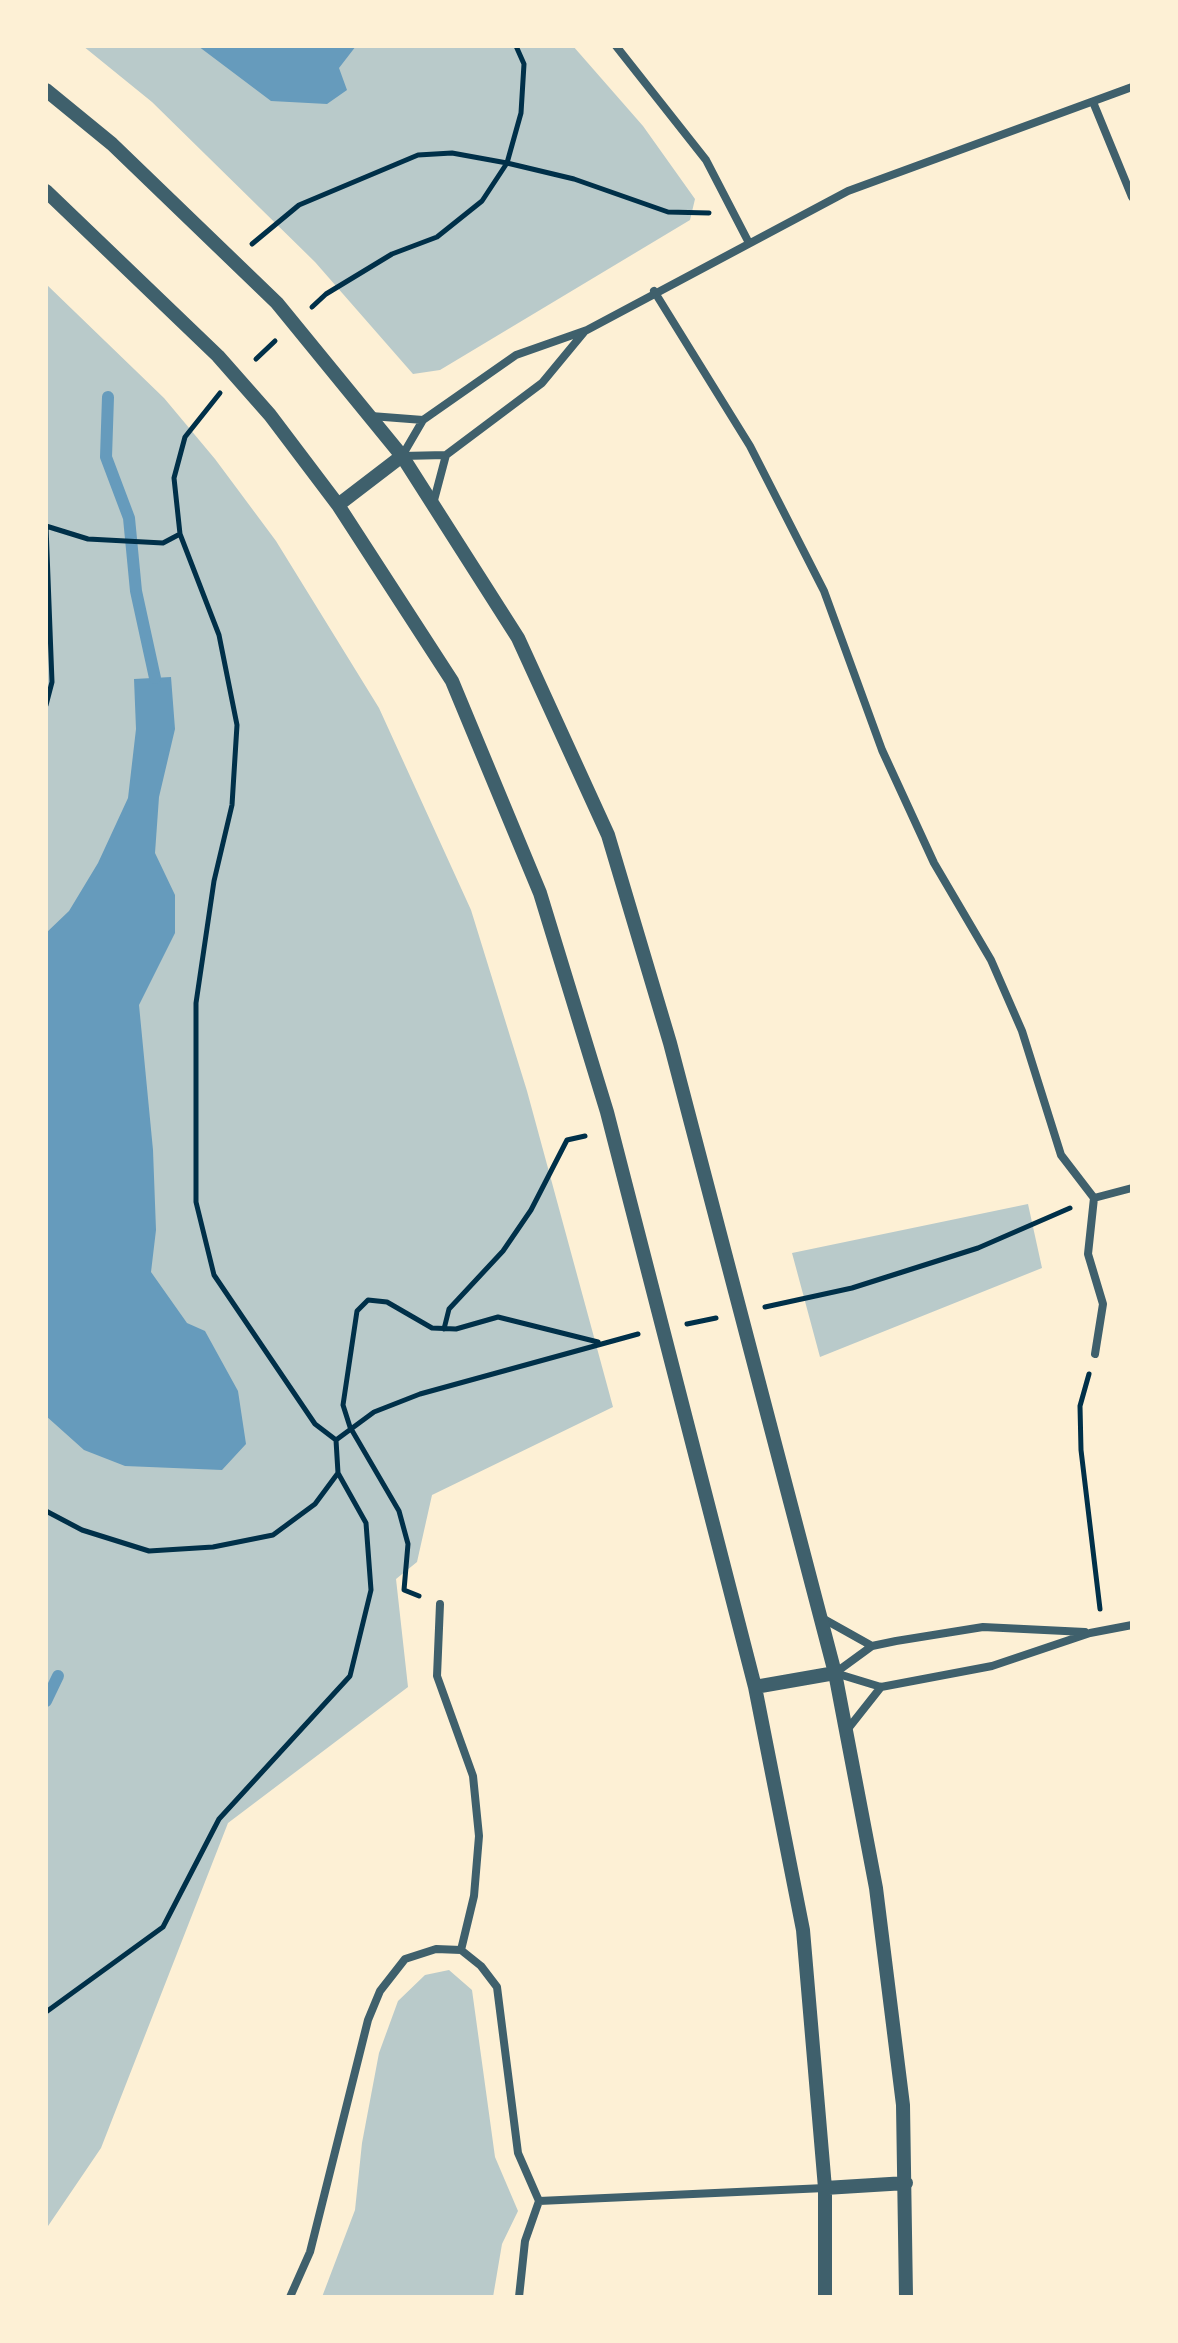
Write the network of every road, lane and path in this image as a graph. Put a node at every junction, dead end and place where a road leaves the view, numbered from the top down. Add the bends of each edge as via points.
1 (516, 46) edge
2 (616, 46) edge
3 (1132, 87) edge
4 (46, 90) edge
5 (1093, 102) junction
6 (507, 163) junction
7 (46, 191) edge
8 (1132, 197) edge
9 (730, 206) junction
10 (749, 243) junction
11 (233, 261) junction
12 (654, 291) junction
13 (305, 313) dead end
14 (587, 330) junction
15 (284, 333) dead end
16 (252, 362) dead end
17 (231, 382) dead end
18 (371, 416) junction
19 (423, 420) junction
20 (446, 455) junction
21 (402, 456) junction
22 (433, 504) junction
23 (338, 505) junction
24 (46, 526) edge
25 (180, 534) junction
26 (46, 705) edge
27 (611, 1130) junction
28 (1132, 1188) edge
29 (1094, 1198) junction
30 (444, 1329) junction
31 (599, 1343) dead end
32 (1095, 1354) joint
33 (338, 1473) junction
34 (46, 1511) edge
35 (440, 1604) joint
36 (821, 1618) junction
37 (1132, 1625) edge
38 (1103, 1630) junction
39 (1090, 1633) junction
40 (872, 1646) junction
41 (835, 1673) junction
42 (755, 1687) junction
43 (881, 1687) junction
44 (846, 1730) junction
45 (461, 1950) junction
46 (46, 2012) edge
47 (906, 2183) junction
48 (825, 2188) junction
49 (539, 2201) junction
50 (290, 2297) edge
51 (519, 2297) edge
52 (825, 2297) edge
53 (906, 2297) edge

1 - 6 path via 524,64 521,113
2 - 9 street via 706,160
3 - 5 street
4 - 11 street via 112,144
5 - 8 street
5 - 10 street via 848,191
6 - 9 path via 574,179 668,212 707,213
6 - 11 path via 452,153 418,155 299,205
6 - 13 path via 482,201 437,237 392,254
7 - 23 street via 218,356
9 - 10 street
10 - 12 street
11 - 18 street via 277,303
12 - 14 street
12 - 29 street via 750,446 824,591 882,750 1022,1031 1061,1155
14 - 19 street via 516,355
14 - 20 street via 542,383
15 - 16 path
17 - 25 path via 185,437 174,478
18 - 19 street
18 - 21 street
19 - 21 street
20 - 21 street
20 - 22 street
21 - 22 street
21 - 23 street
22 - 36 street via 518,638 608,835 670,1043
23 - 27 street via 452,681 540,893
24 - 25 path via 88,539 163,543
24 - 26 path via 52,682
25 - 33 path via 219,635 237,725 232,805 214,881 196,1003 196,1202 214,1275 315,1424 336,1440
27 - 30 path via 567,1140 531,1210 503,1251 449,1309
27 - 42 street
28 - 29 street
29 - 32 street via 1088,1254 1103,1304
30 - 31 path via 498,1317
30 - 35 path via 432,1328 387,1302 368,1300 357,1311 343,1405 350,1427 399,1511 408,1544 404,1590
32 - 38 path via 1080,1406 1081,1450
33 - 34 path via 315,1504 273,1535 213,1547 149,1551 82,1530
33 - 46 path via 366,1523 371,1590 350,1676 219,1819 163,1927
35 - 45 street via 437,1676 473,1776 479,1836 474,1896
36 - 40 street
36 - 41 street
37 - 38 street
38 - 39 street
39 - 40 street via 983,1627
39 - 43 street via 992,1666
40 - 41 street
41 - 42 street
41 - 43 street
41 - 44 street
42 - 48 street via 803,1930
43 - 44 street
44 - 47 street via 876,1888 903,2105
45 - 49 street via 497,1987 518,2153
45 - 50 street via 436,1949 405,1959 380,1991 368,2020 310,2252
47 - 48 street
47 - 53 street
48 - 49 street
48 - 52 street
49 - 51 street via 525,2241

